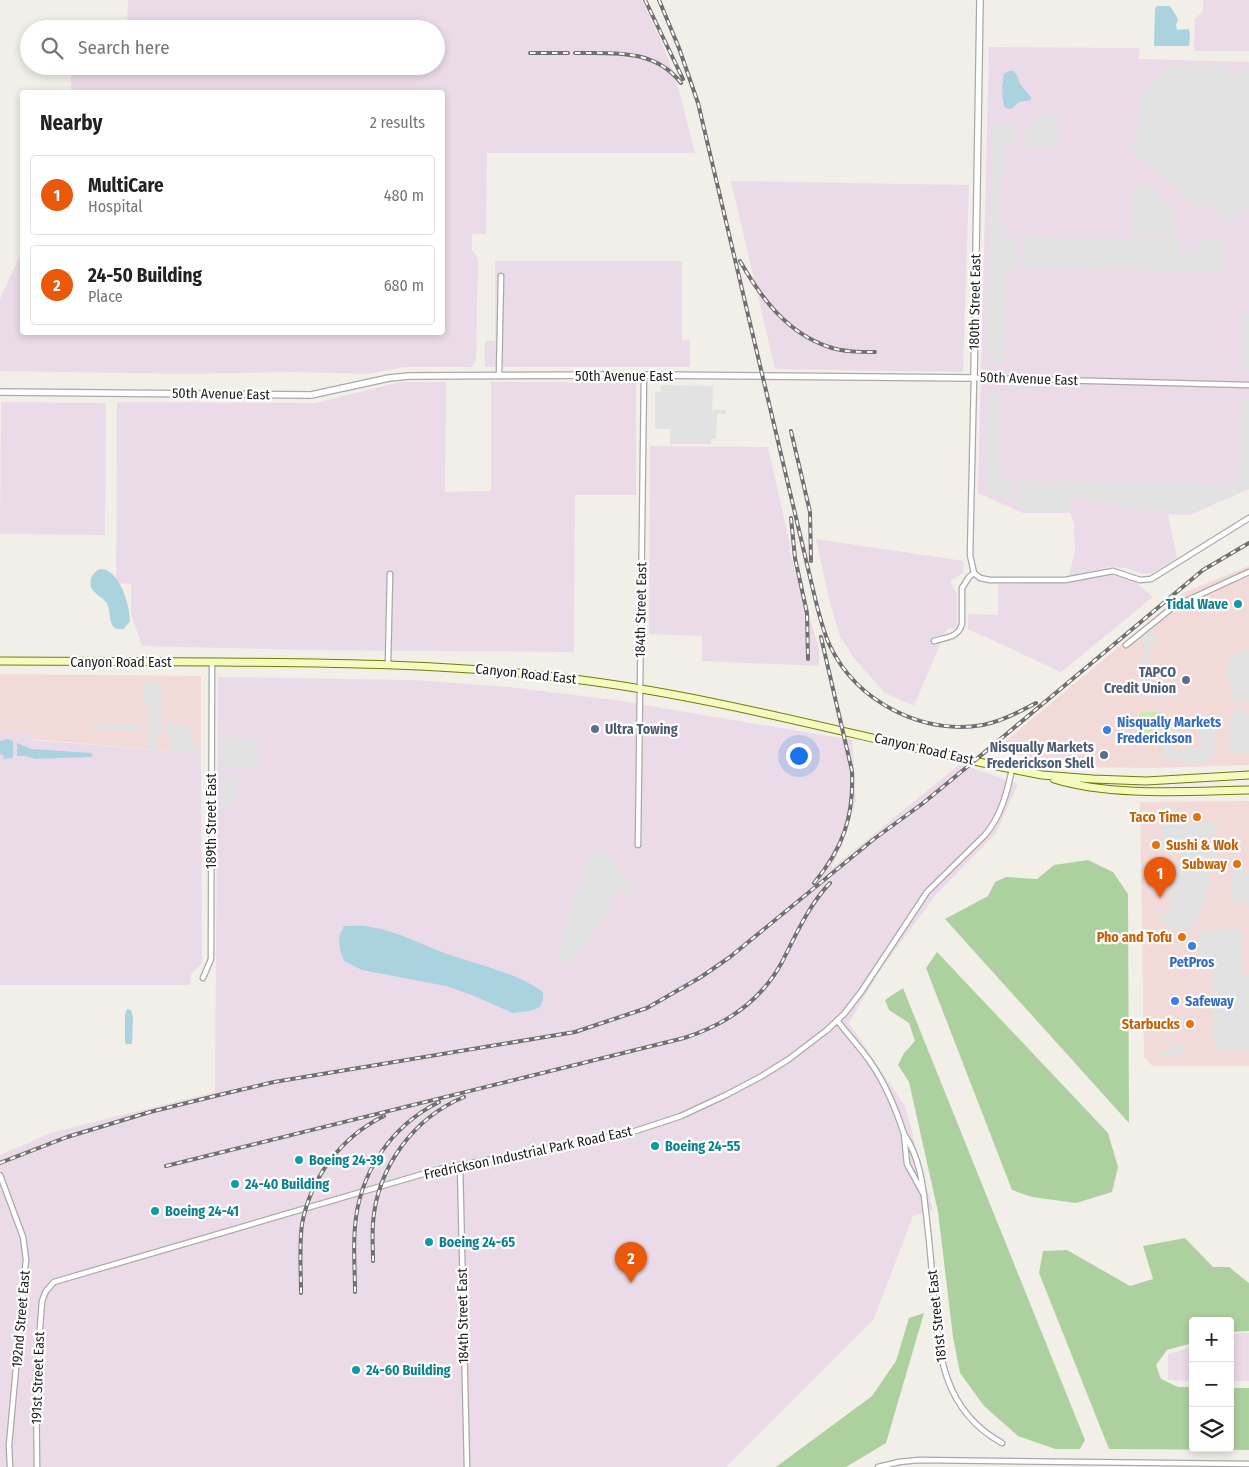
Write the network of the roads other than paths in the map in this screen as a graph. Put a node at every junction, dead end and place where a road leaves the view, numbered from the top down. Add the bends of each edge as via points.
1 (980, 0) edge
2 (501, 276) dead end
3 (644, 375) junction
4 (499, 376) junction
5 (974, 378) junction
6 (1249, 385) edge
7 (0, 392) edge
8 (1249, 518) edge
9 (1249, 572) edge
10 (974, 573) junction
11 (390, 574) dead end
12 (934, 641) dead end
13 (1126, 645) dead end
14 (0, 661) edge
15 (212, 662) junction
16 (388, 664) junction
17 (639, 689) junction
18 (1012, 769) junction
19 (1042, 775) junction
20 (1249, 775) edge
21 (1249, 790) edge
22 (638, 845) dead end
23 (203, 978) dead end
24 (837, 1020) junction
25 (904, 1134) junction
26 (460, 1164) junction
27 (0, 1175) edge
28 (924, 1195) junction
29 (46, 1291) joint
30 (1002, 1444) dead end
31 (1249, 1464) edge
32 (10, 1467) edge
33 (36, 1467) edge
34 (467, 1467) edge
35 (878, 1467) edge

1 - 5 street, 180th Street East
2 - 4 street
3 - 4 street, 50th Avenue East
3 - 5 street, 50th Avenue East
3 - 17 street, 184th Street East
4 - 7 street, 50th Avenue East via 409,376 323,393 292,395
5 - 6 street, 50th Avenue East
5 - 10 street, 180th Street East via 970,555
8 - 10 street via 1155,578 1140,580 1113,571 1065,580 990,580
9 - 13 street via 1173,607
10 - 12 street via 963,585 960,630 956,635
11 - 16 street
14 - 15 main road, Canyon Road East
15 - 16 main road, Canyon Road East
15 - 23 street, 189th Street East via 211,959
16 - 17 main road, Canyon Road East via 535,674
17 - 18 main road, Canyon Road East via 747,709
17 - 22 street, 184th Street East
18 - 19 main road, Canyon Road East
18 - 24 street, Fredrickson Industrial Park Road East via 1003,804 993,825 927,892 850,1008
19 - 20 main road, Canyon Road East via 1146,781
19 - 21 main road, Canyon Road East via 1076,784 1133,791
24 - 25 street, 181st Street East via 881,1078
24 - 26 street, Fredrickson Industrial Park Road East via 802,1050 762,1076 681,1116 606,1139
25 - 28 street, 181st Street East via 912,1147
25 - 28 street, 181st Street East via 907,1164
26 - 29 street, Fredrickson Industrial Park Road East via 61,1279
26 - 34 street, 184th Street East
27 - 32 street, 192nd Street East via 23,1237 26,1259
28 - 30 street, 181st Street East via 937,1338 945,1376 971,1419
29 - 33 street, 191st Street East via 42,1301 36,1379
31 - 35 street via 919,1460

